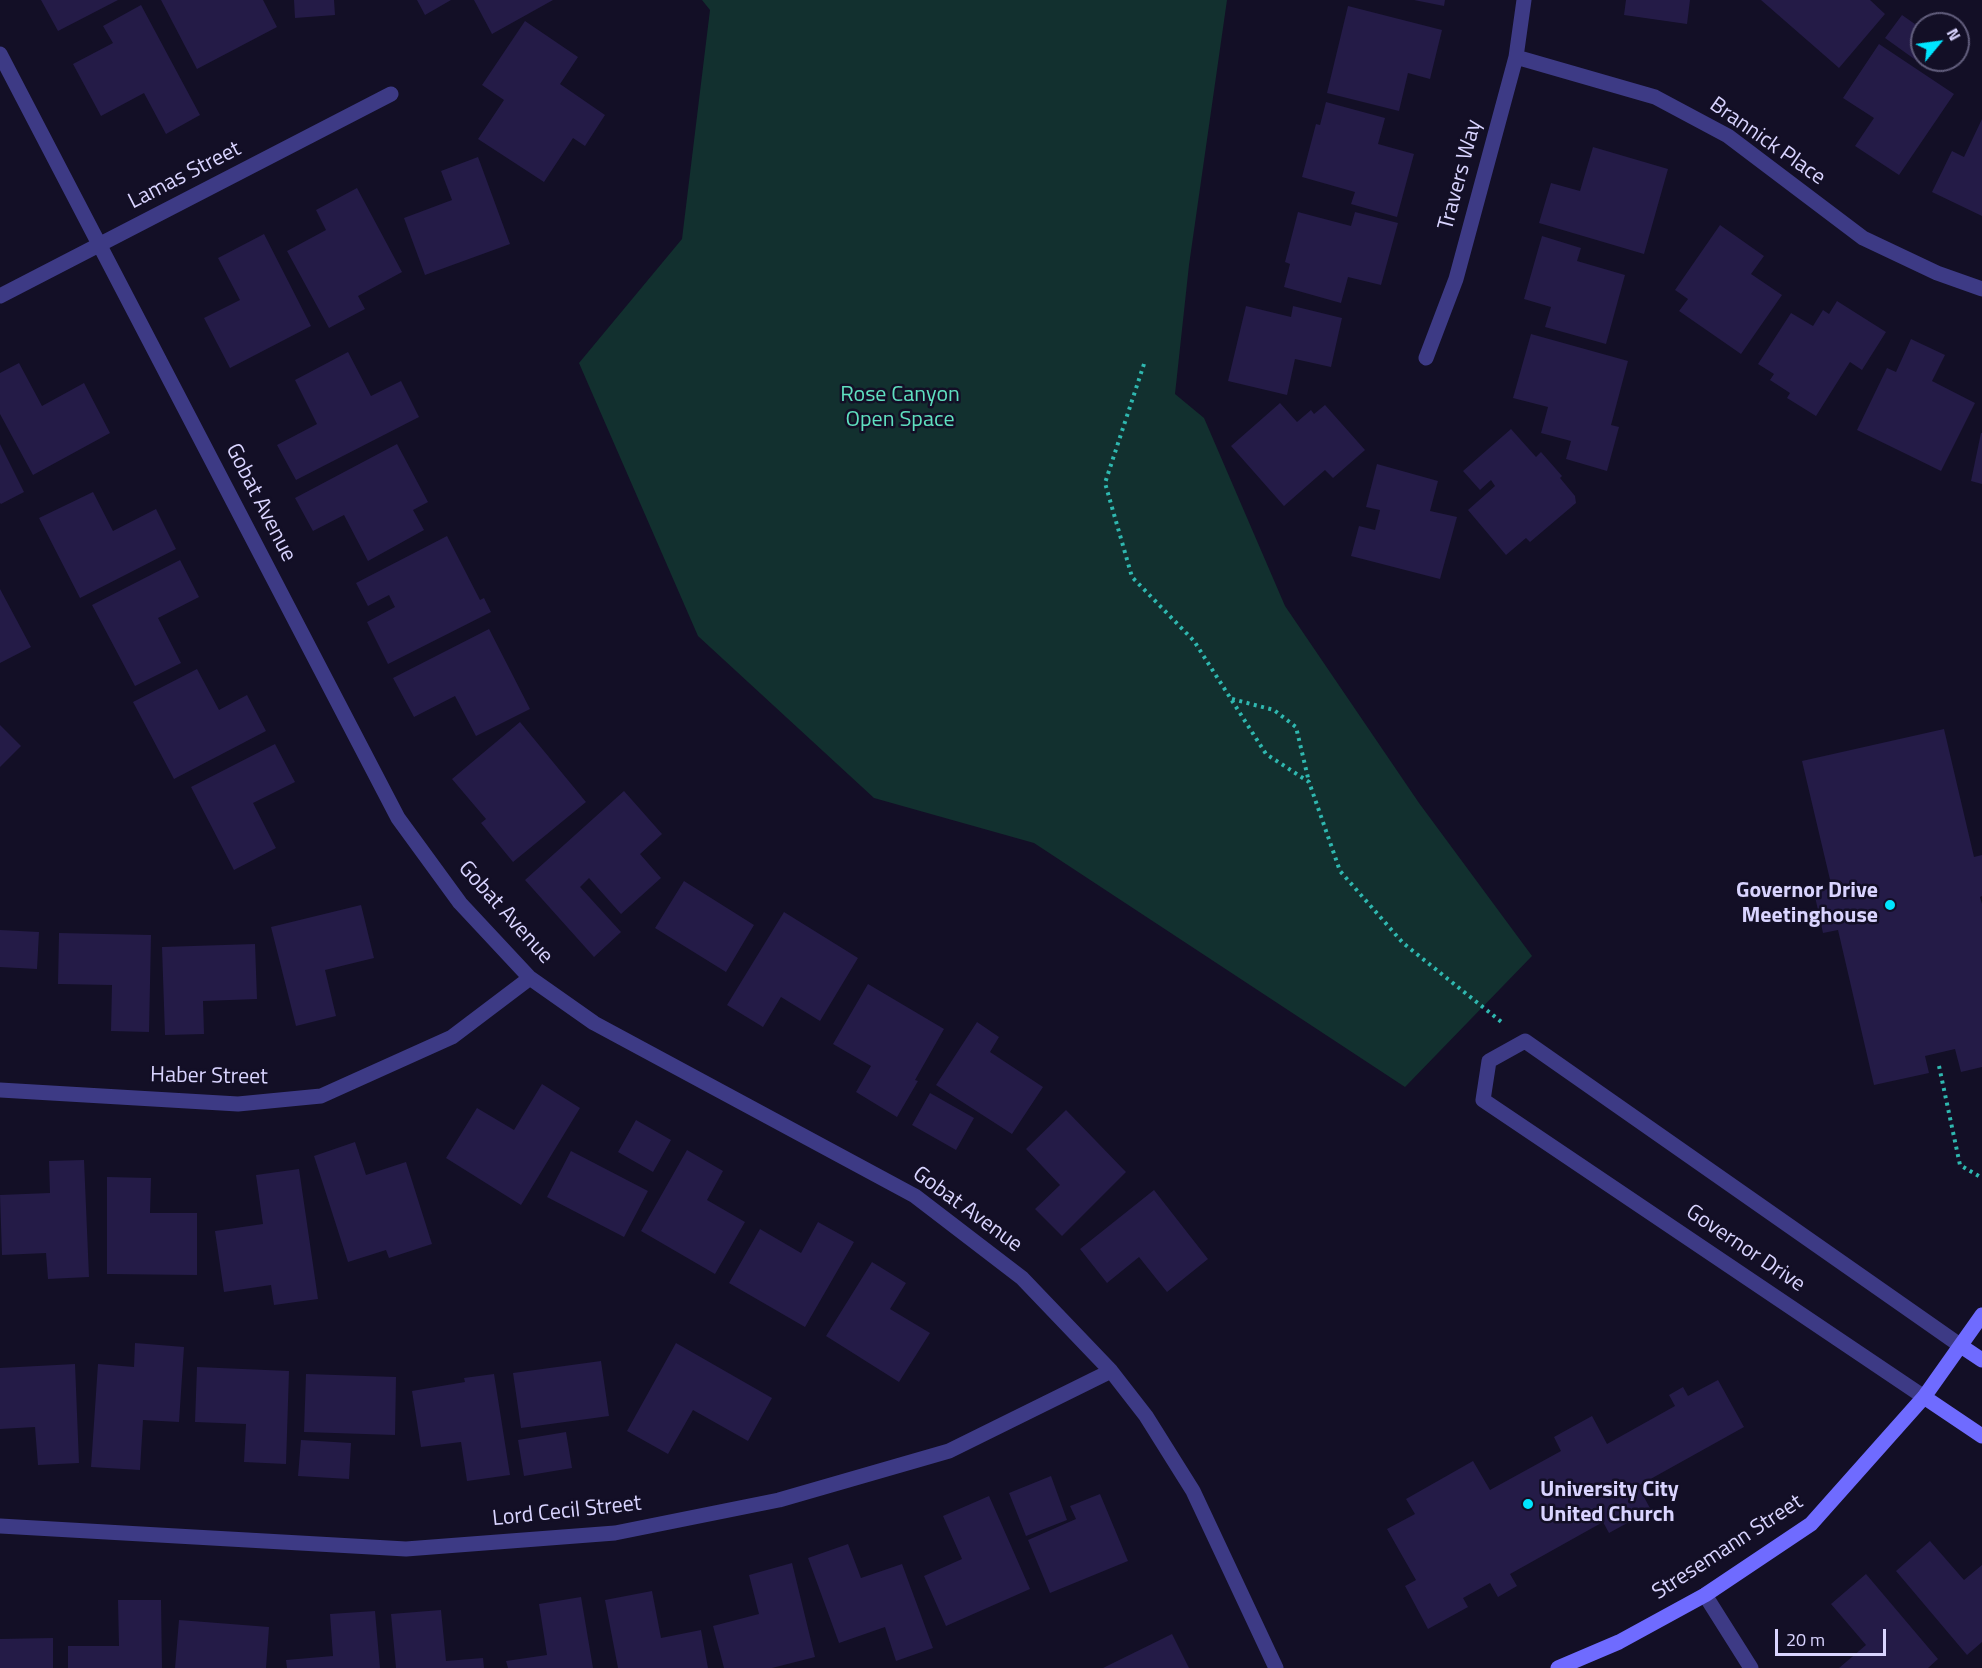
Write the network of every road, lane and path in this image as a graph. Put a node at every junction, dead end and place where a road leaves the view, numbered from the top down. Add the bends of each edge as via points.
1 (1524, 0) edge
2 (0, 54) edge
3 (1516, 57) junction
4 (391, 94) dead end
5 (100, 245) junction
6 (1982, 289) edge
7 (0, 296) edge
8 (1426, 358) dead end
9 (1144, 364) dead end
10 (1232, 699) junction
11 (1309, 782) junction
12 (530, 978) junction
13 (1525, 1041) junction
14 (1940, 1066) dead end
15 (0, 1090) edge
16 (1982, 1178) edge
17 (1982, 1315) edge
18 (1960, 1346) junction
19 (1982, 1360) edge
20 (1111, 1371) junction
21 (1924, 1397) junction
22 (1982, 1436) edge
23 (0, 1526) edge
24 (1705, 1595) junction
25 (1276, 1668) edge
26 (1558, 1668) edge
27 (1751, 1668) edge

1 - 3 street, Travers Way
2 - 5 street, Gobat Avenue
3 - 6 street, Brannick Place via 1655,97 1728,136 1863,238 1937,273
3 - 8 street, Travers Way via 1456,279
4 - 5 street, Lamas Street
5 - 7 street, Lamas Street
5 - 12 street, Gobat Avenue via 398,818 460,903
9 - 10 path via 1105,483 1132,578 1194,641
10 - 11 path via 1266,754
10 - 11 path via 1274,710 1296,727
11 - 13 path via 1340,871 1402,943
12 - 15 street, Haber Street via 452,1037 321,1096 238,1104
12 - 20 street, Gobat Avenue via 594,1023 915,1196 1022,1278
13 - 18 street, Governor Drive
13 - 21 street, Governor Drive via 1489,1061 1483,1100
14 - 16 path via 1960,1165
17 - 18 street, Stresemann Street
18 - 19 street, Governor Drive
18 - 21 street, Stresemann Street
20 - 23 street, Lord Cecil Street via 949,1451 779,1500 615,1533 406,1549
20 - 25 street, Gobat Avenue via 1146,1416 1192,1491
21 - 22 street, Governor Drive
21 - 24 street, Stresemann Street via 1811,1524
24 - 26 street, Stresemann Street via 1619,1642
24 - 27 street

